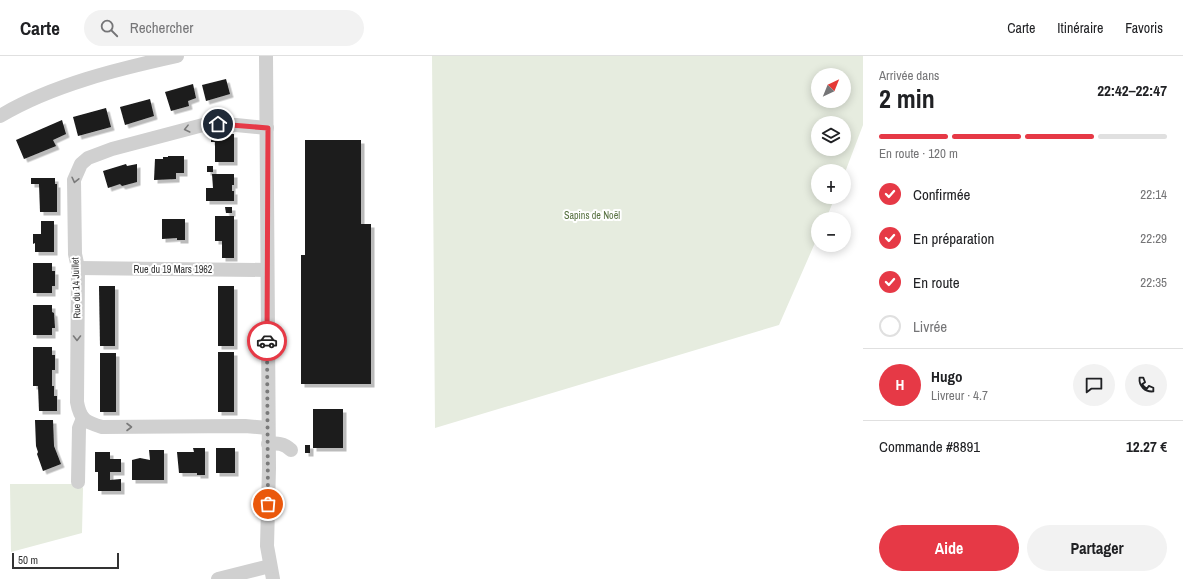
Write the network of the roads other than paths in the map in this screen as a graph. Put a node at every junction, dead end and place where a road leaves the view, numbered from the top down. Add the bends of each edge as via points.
1 (177, 56) edge
2 (266, 56) edge
3 (5, 113) edge
4 (268, 128) junction
5 (78, 268) junction
6 (268, 270) junction
7 (83, 418) junction
8 (268, 428) junction
9 (268, 444) junction
10 (291, 450) dead end
11 (78, 482) dead end
12 (271, 573) edge
13 (218, 579) edge

1 - 3 street via 78,82 41,95
2 - 4 street
4 -> 5 street, Rue du 14 Juillet via 203,125 112,148 88,158 81,164 74,180 75,254
4 - 6 street
5 - 6 street, Rue du 19 Mars 1962
5 -> 7 street, Rue du 14 Juillet via 77,402
6 - 8 street
7 -> 8 street via 102,427
7 - 11 street via 79,428
8 - 9 street
9 - 10 street via 278,443
9 - 12 street via 267,546
12 - 13 street

